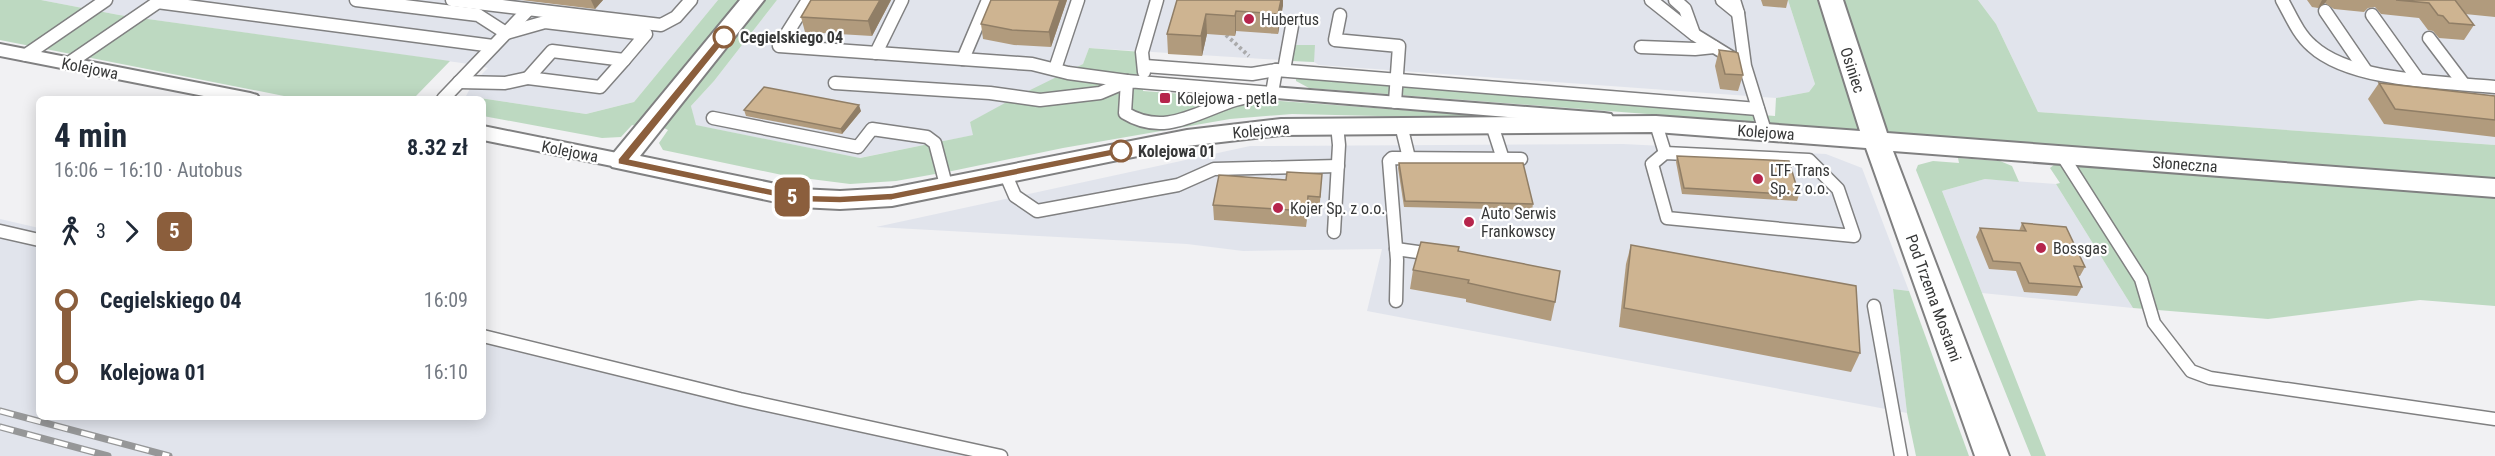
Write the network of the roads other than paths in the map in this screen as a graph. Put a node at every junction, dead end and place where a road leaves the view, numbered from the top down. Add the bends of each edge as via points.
1 (106, 0) edge
2 (356, 0) edge
3 (452, 0) edge
4 (691, 0) edge
5 (752, 0) edge
6 (808, 0) edge
7 (902, 0) edge
8 (988, 0) edge
9 (1078, 0) edge
10 (1156, 0) edge
11 (1651, 0) edge
12 (1675, 0) edge
13 (1722, 0) edge
14 (1734, 0) edge
15 (1831, 0) edge
16 (2282, 0) edge
17 (159, 1) edge
18 (528, 10) junction
19 (2325, 11) dead end
20 (1738, 13) junction
21 (1340, 15) dead end
22 (2372, 15) dead end
23 (1292, 26) dead end
24 (506, 33) junction
25 (1695, 35) junction
26 (2429, 38) dead end
27 (493, 46) junction
28 (1641, 47) dead end
29 (1714, 47) junction
30 (0, 50) edge
31 (876, 54) junction
32 (26, 55) junction
33 (963, 59) junction
34 (624, 60) junction
35 (69, 63) junction
36 (1144, 66) junction
37 (1745, 66) junction
38 (1055, 69) junction
39 (1280, 70) junction
40 (2366, 71) junction
41 (528, 78) junction
42 (2417, 78) junction
43 (1396, 79) junction
44 (1127, 81) junction
45 (459, 82) junction
46 (1143, 82) junction
47 (835, 83) dead end
48 (2463, 83) junction
49 (2495, 87) edge
50 (1272, 93) junction
51 (1559, 93) junction
52 (235, 96) edge
53 (446, 96) edge
54 (1398, 113) junction
55 (1563, 116) junction
56 (713, 118) dead end
57 (1761, 120) junction
58 (1656, 124) junction
59 (1337, 125) junction
60 (1492, 125) junction
61 (486, 134) edge
62 (1876, 140) junction
63 (1665, 153) junction
64 (2062, 154) junction
65 (1409, 158) junction
66 (1503, 159) junction
67 (1521, 159) dead end
68 (622, 161) junction
69 (1338, 166) junction
70 (1005, 173) junction
71 (946, 185) junction
72 (2495, 188) edge
73 (0, 231) edge
74 (1334, 232) dead end
75 (36, 239) edge
76 (1396, 249) junction
77 (1442, 256) edge
78 (1395, 301) dead end
79 (1874, 306) dead end
80 (486, 337) edge
81 (2495, 419) edge
82 (1000, 456) edge
83 (1901, 456) edge
84 (1992, 456) edge

1 - 32 lane
2 - 24 lane via 478,15
3 - 18 lane
4 - 18 lane via 676,17 661,25
5 - 68 street
6 - 31 lane via 779,46
7 - 31 lane
8 - 33 lane
9 - 38 lane
10 - 36 lane via 1142,52
11 - 25 lane
12 - 25 lane via 1685,9
13 - 20 lane
14 - 20 lane
15 - 62 street, Osiniec
16 - 40 lane via 2316,50
17 - 27 lane
17 - 35 lane
18 - 24 lane
19 - 40 lane
20 - 37 lane
21 - 43 lane via 1335,40 1399,46
22 - 42 lane
23 - 39 lane
24 - 27 lane
24 - 34 lane via 544,22 646,34
25 - 29 lane
26 - 48 lane
27 - 45 lane
28 - 29 lane
29 - 37 lane
30 - 32 street, Kolejowa
31 - 33 lane
32 - 35 street, Kolejowa
33 - 38 lane
34 - 41 lane via 600,87
34 - 41 lane via 552,51
35 - 52 street, Kolejowa
36 - 39 lane via 1252,74
36 - 46 lane
37 - 57 lane
38 - 44 lane
39 - 43 lane
39 - 50 lane
40 - 42 lane
41 - 45 lane
42 - 48 lane
43 - 51 lane
43 - 54 lane
44 - 46 lane, Kolejowa
44 - 47 lane via 1100,93 1040,100
44 - 50 lane, Kolejowa via 1125,113 1135,122 1148,125 1236,99
45 - 53 lane
46 - 50 lane, Kolejowa
48 - 49 lane
50 - 54 street, Kolejowa
51 - 55 lane
51 - 57 lane
54 - 55 street, Kolejowa
54 - 59 street, Kolejowa
54 - 60 street, Kolejowa
54 - 65 lane
55 - 58 street, Kolejowa
56 - 71 lane via 858,147 872,129 927,137 935,143
57 - 58 street, Kolejowa
57 - 62 street, Kolejowa
58 - 60 street, Kolejowa
58 - 63 lane
59 - 69 lane
59 - 70 street, Kolejowa via 1187,138
60 - 66 lane
61 - 68 street, Kolejowa
62 - 64 street, Słoneczna
62 - 84 street, Pod Trzema Mostami
63 - 63 lane via 1809,160 1839,189 1854,236 1667,218 1652,164
64 - 72 street, Słoneczna
64 - 81 lane via 2141,279 2154,323 2192,371 2210,378
65 - 66 lane
65 - 76 lane via 1389,161
66 - 67 lane
68 - 71 street, Kolejowa via 800,198 892,197
69 - 70 lane via 1214,169 1178,185 1038,211 1015,196
69 - 74 lane
70 - 71 street, Kolejowa
73 - 75 lane
76 - 77 lane
76 - 78 lane
79 - 83 lane
80 - 82 lane via 740,399

